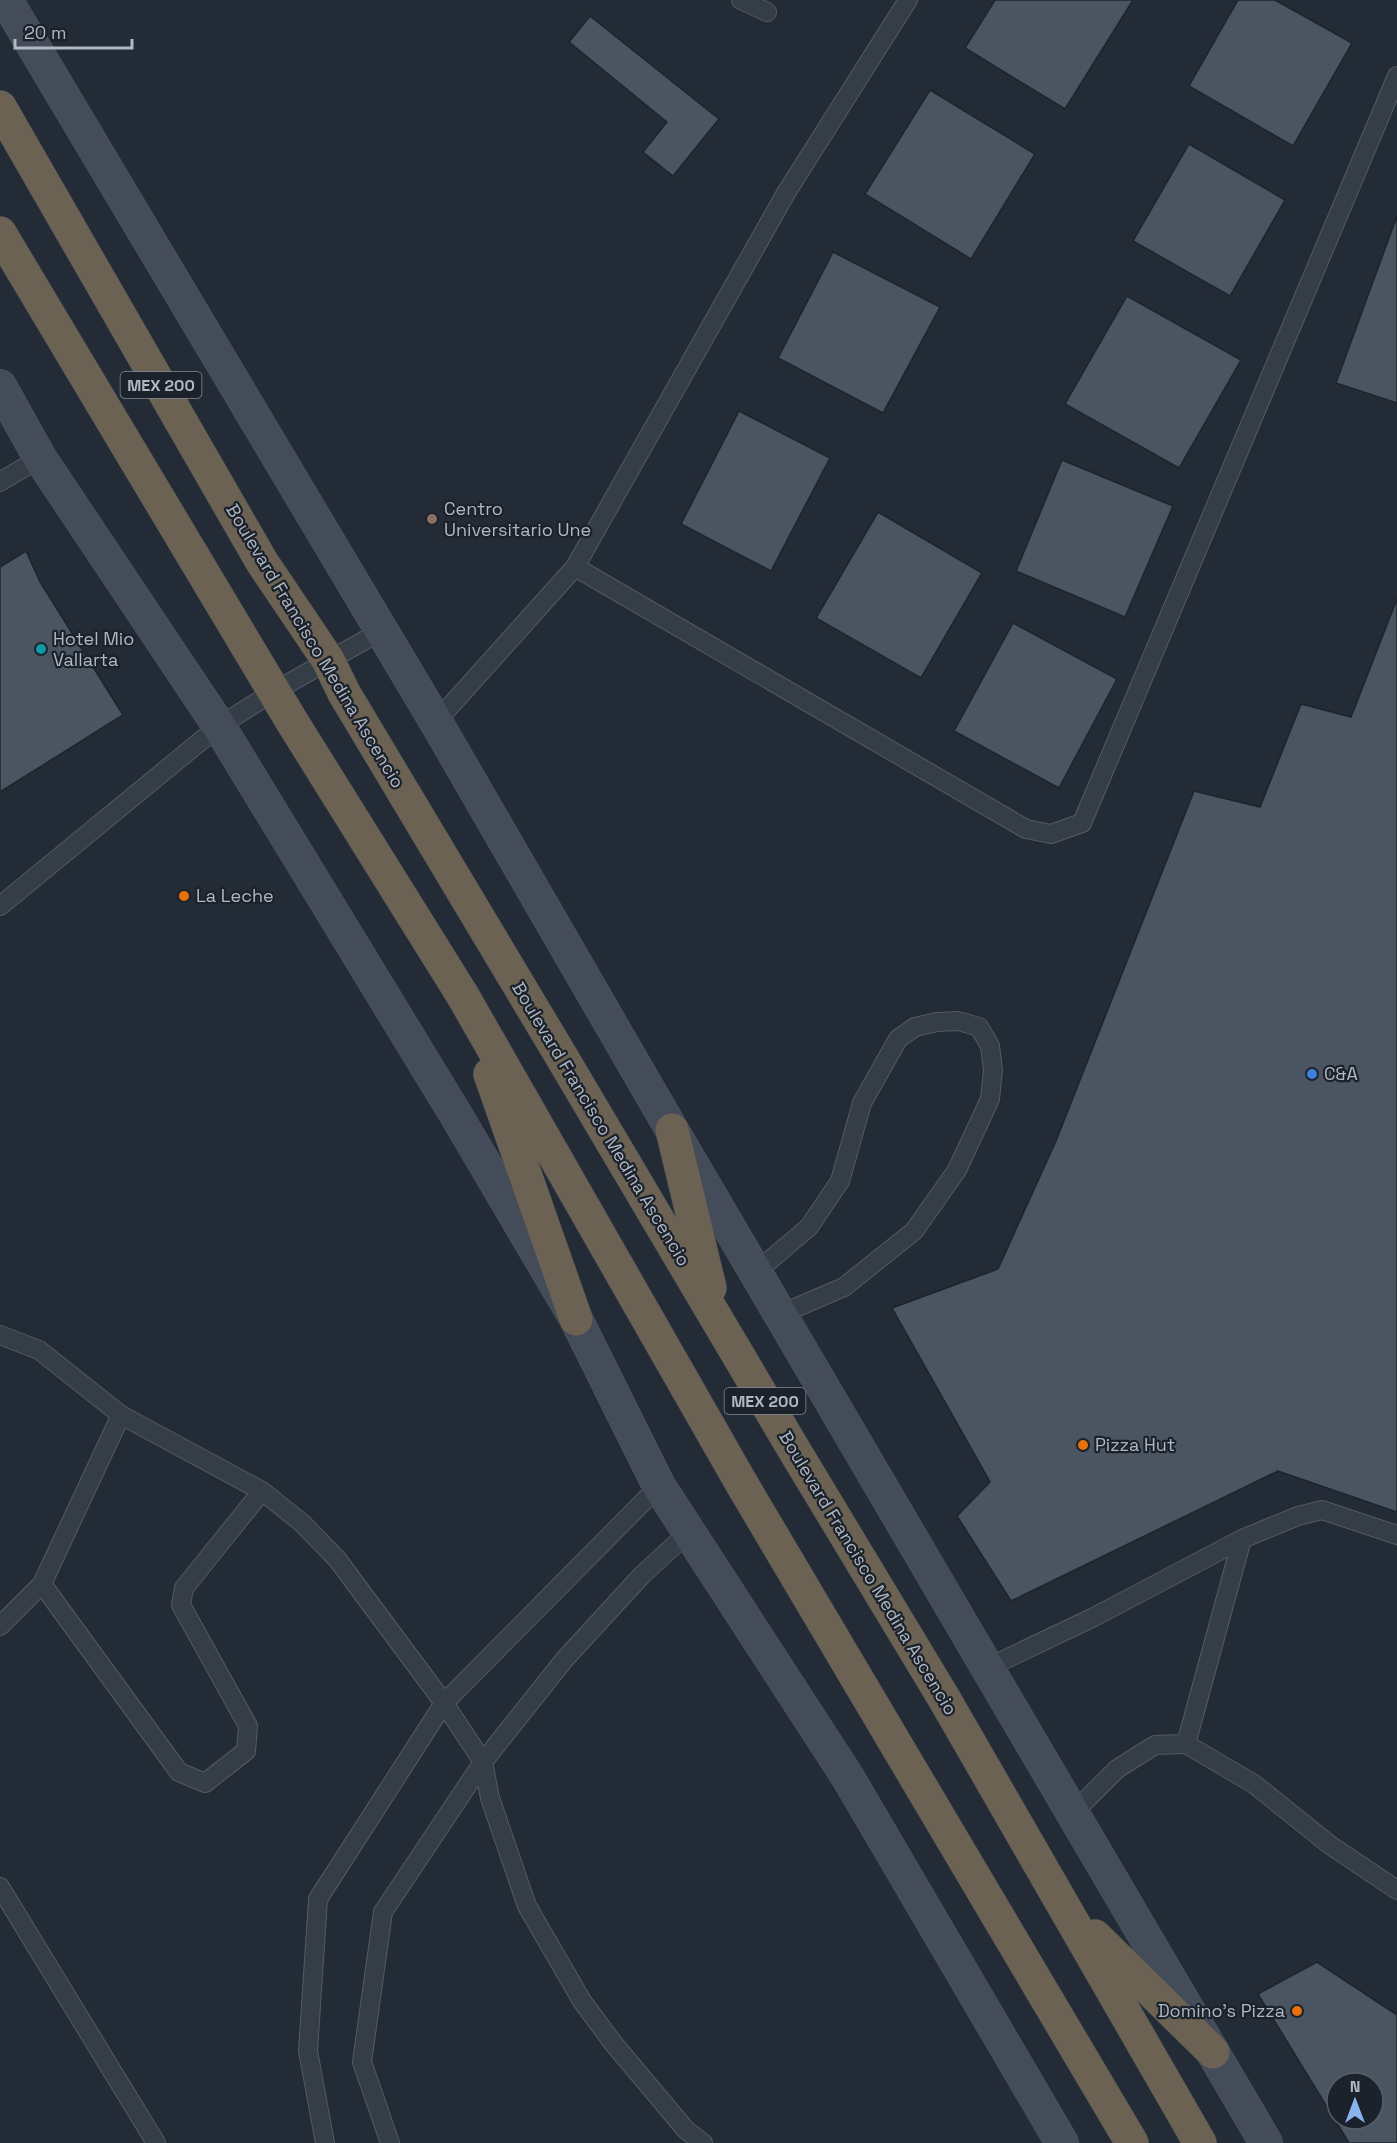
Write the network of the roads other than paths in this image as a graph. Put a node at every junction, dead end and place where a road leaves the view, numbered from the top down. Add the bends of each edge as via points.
1 (6, 0) edge
2 (741, 0) edge
3 (908, 0) edge
4 (766, 12) dead end
5 (1397, 76) edge
6 (0, 107) edge
7 (0, 232) edge
8 (0, 386) edge
9 (40, 458) junction
10 (0, 482) edge
11 (574, 567) junction
12 (381, 631) junction
13 (328, 660) junction
14 (274, 691) junction
15 (436, 722) junction
16 (219, 726) junction
17 (0, 906) edge
18 (463, 996) junction
19 (672, 1130) junction
20 (756, 1272) junction
21 (781, 1314) junction
22 (576, 1319) junction
23 (717, 1319) junction
24 (0, 1335) edge
25 (121, 1414) junction
26 (659, 1486) junction
27 (262, 1491) junction
28 (690, 1530) junction
29 (1397, 1535) edge
30 (1242, 1539) junction
31 (42, 1584) junction
32 (0, 1626) edge
33 (987, 1668) junction
34 (444, 1703) junction
35 (1186, 1744) junction
36 (483, 1762) junction
37 (1072, 1814) junction
38 (0, 1887) edge
39 (1397, 1890) edge
40 (1064, 1906) junction
41 (1213, 2052) junction
42 (156, 2143) edge
43 (325, 2143) edge
44 (390, 2143) edge
45 (703, 2143) edge
46 (1062, 2143) edge
47 (1132, 2143) edge
48 (1200, 2143) edge
49 (1266, 2143) edge

1 - 12 main road
2 - 4 lane
3 - 11 lane via 786,193
5 - 11 lane via 1082,823 1051,834 1026,829
6 - 13 highway, Boulevard Francisco Medina Ascencio / MEX 200 via 262,561
7 - 14 highway, MEX 200
8 - 9 main road
9 - 10 lane
9 - 16 main road
11 - 15 lane
12 - 13 lane
12 - 15 main road
13 - 14 lane
13 - 23 highway, Boulevard Francisco Medina Ascencio / MEX 200
14 - 16 lane
14 - 18 highway, MEX 200
15 - 19 main road
16 - 17 lane
16 - 22 main road
18 - 22 highway
18 - 47 highway, MEX 200 via 743,1486
19 - 20 main road
19 - 23 highway
20 - 21 main road
20 - 21 lane via 809,1227 840,1181 862,1103 898,1039 915,1028 937,1022 958,1021 979,1028 990,1046 990,1099 957,1170 914,1231 844,1287
21 - 33 main road
22 - 26 main road
23 - 40 highway, Boulevard Francisco Medina Ascencio / MEX 200
24 - 25 lane via 39,1350
25 - 27 lane
25 - 31 lane
26 - 28 main road
26 - 34 lane
27 - 31 lane via 184,1588 181,1605 248,1726 246,1751 205,1783 180,1772
27 - 34 lane via 302,1523 336,1558
28 - 36 lane via 642,1575 564,1660
28 - 46 main road via 848,1776
29 - 30 lane via 1322,1510
30 - 33 lane
30 - 35 lane
31 - 32 lane
33 - 37 main road
34 - 36 lane
34 - 43 lane via 318,1899 308,2050
35 - 37 lane via 1155,1745 1117,1769
35 - 39 lane via 1254,1784 1330,1845
36 - 44 lane via 383,1912 362,2062
36 - 45 lane via 490,1798 527,1906 582,2001 613,2043 686,2130
37 - 41 main road
38 - 42 lane
40 - 41 highway
40 - 48 highway, Boulevard Francisco Medina Ascencio / MEX 200
41 - 49 main road

